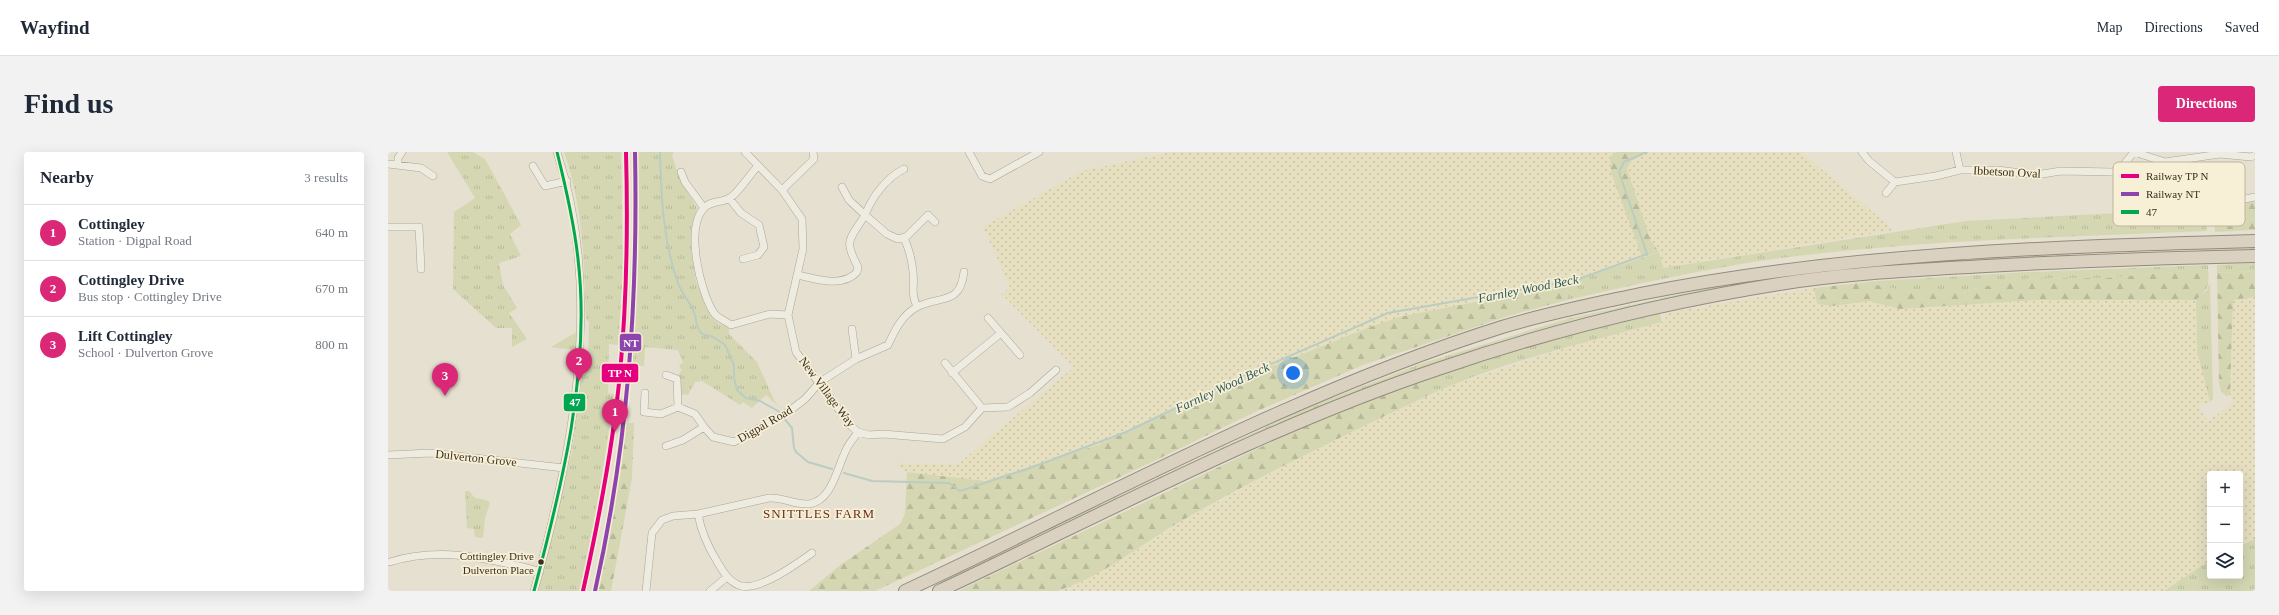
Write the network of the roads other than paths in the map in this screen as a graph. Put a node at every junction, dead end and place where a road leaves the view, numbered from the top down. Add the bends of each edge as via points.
1 (402, 152) edge
2 (557, 152) edge
3 (745, 152) edge
4 (813, 152) edge
5 (969, 152) edge
6 (1039, 152) edge
7 (1862, 152) edge
8 (1956, 152) edge
9 (2134, 152) edge
10 (2255, 155) edge
11 (2126, 162) edge
12 (388, 164) edge
13 (398, 164) junction
14 (533, 166) dead end
15 (758, 166) junction
16 (904, 169) dead end
17 (1960, 170) junction
18 (681, 172) dead end
19 (2113, 172) edge
20 (433, 176) dead end
21 (567, 181) junction
22 (1896, 182) junction
23 (842, 187) dead end
24 (782, 190) junction
25 (1886, 193) dead end
26 (2255, 197) edge
27 (729, 198) junction
28 (2245, 199) edge
29 (704, 208) junction
30 (865, 215) junction
31 (935, 222) dead end
32 (388, 227) edge
33 (904, 238) junction
34 (2255, 241) edge
35 (2255, 256) edge
36 (743, 258) dead end
37 (421, 269) dead end
38 (964, 272) dead end
39 (798, 275) junction
40 (917, 307) junction
41 (788, 315) junction
42 (988, 318) dead end
43 (852, 329) dead end
44 (1001, 333) junction
45 (1020, 355) dead end
46 (856, 358) junction
47 (945, 363) dead end
48 (1056, 370) dead end
49 (952, 372) junction
50 (666, 375) dead end
51 (820, 382) junction
52 (645, 393) dead end
53 (678, 408) junction
54 (982, 408) junction
55 (704, 427) junction
56 (858, 432) junction
57 (666, 446) dead end
58 (388, 455) edge
59 (564, 468) junction
60 (698, 514) junction
61 (812, 553) dead end
62 (390, 562) dead end
63 (540, 571) junction
64 (727, 577) junction
65 (534, 591) edge
66 (646, 591) edge
67 (710, 591) edge
68 (905, 591) edge
69 (939, 591) edge

1 - 13 street
2 - 21 street
3 - 15 street, New Village Way
4 - 24 street via 814,159
5 - 6 street via 986,179
7 - 22 street via 1869,161
8 - 17 street
9 - 10 street via 2165,162 2220,154 2251,157
9 - 11 street, Ibbetson Oval
12 - 13 street
13 - 20 street via 421,168
14 - 21 street via 545,186
15 - 24 street, New Village Way
15 - 27 street
16 - 30 street via 889,177
17 - 19 street, Ibbetson Oval via 1998,170 2036,175 2061,170
17 - 22 street, Ibbetson Oval
18 - 29 street via 685,182
21 - 59 street via 573,211 581,318 576,388
22 - 25 street
23 - 30 street via 849,200
24 - 39 street, New Village Way via 802,219 803,249
26 - 28 street
27 - 29 street via 713,202
27 - 36 street via 740,213 760,225 764,248 758,255
29 - 41 street via 697,224 695,246 700,280 714,314 732,325 770,314
30 - 33 street via 893,238
30 - 39 street via 850,240 850,255 858,267 853,276 833,281
31 - 33 street via 928,215
32 - 37 street via 419,227
33 - 40 street via 911,256 914,274 912,294
34 - 68 highway via 1919,255 1786,269 1674,287 1569,308 1502,327 1358,378 1253,422
35 - 69 highway via 2127,259 1911,270 1779,284 1678,304 1514,345 1438,369 1292,425
38 - 40 street via 963,284 954,296
39 - 41 street, New Village Way
40 - 46 street, Digpal Road via 899,322 888,345
41 - 51 street, New Village Way via 796,352
42 - 44 street
43 - 46 street
44 - 45 street
44 - 49 street
46 - 51 street, Digpal Road
47 - 49 street
48 - 54 street via 1012,405
49 - 54 street
50 - 53 street via 677,379
51 - 55 street, Digpal Road via 805,399 788,412 734,442 713,437
51 - 56 street, New Village Way via 843,417
52 - 53 street via 644,412 661,414
53 - 55 street, Digpal Road via 695,414
54 - 56 street, New Village Way via 965,427 943,439 884,434 869,436
55 - 57 street via 683,440
56 - 60 street via 845,451 834,479 822,499 810,504 798,504 779,497 769,498
58 - 59 street, Dulverton Grove via 431,453
59 - 63 street
60 - 64 street via 700,527 709,548
60 - 66 street via 673,516 662,520 654,528
61 - 64 street via 761,585 743,587
62 - 63 street via 406,557 470,555
63 - 65 street
64 - 67 street

